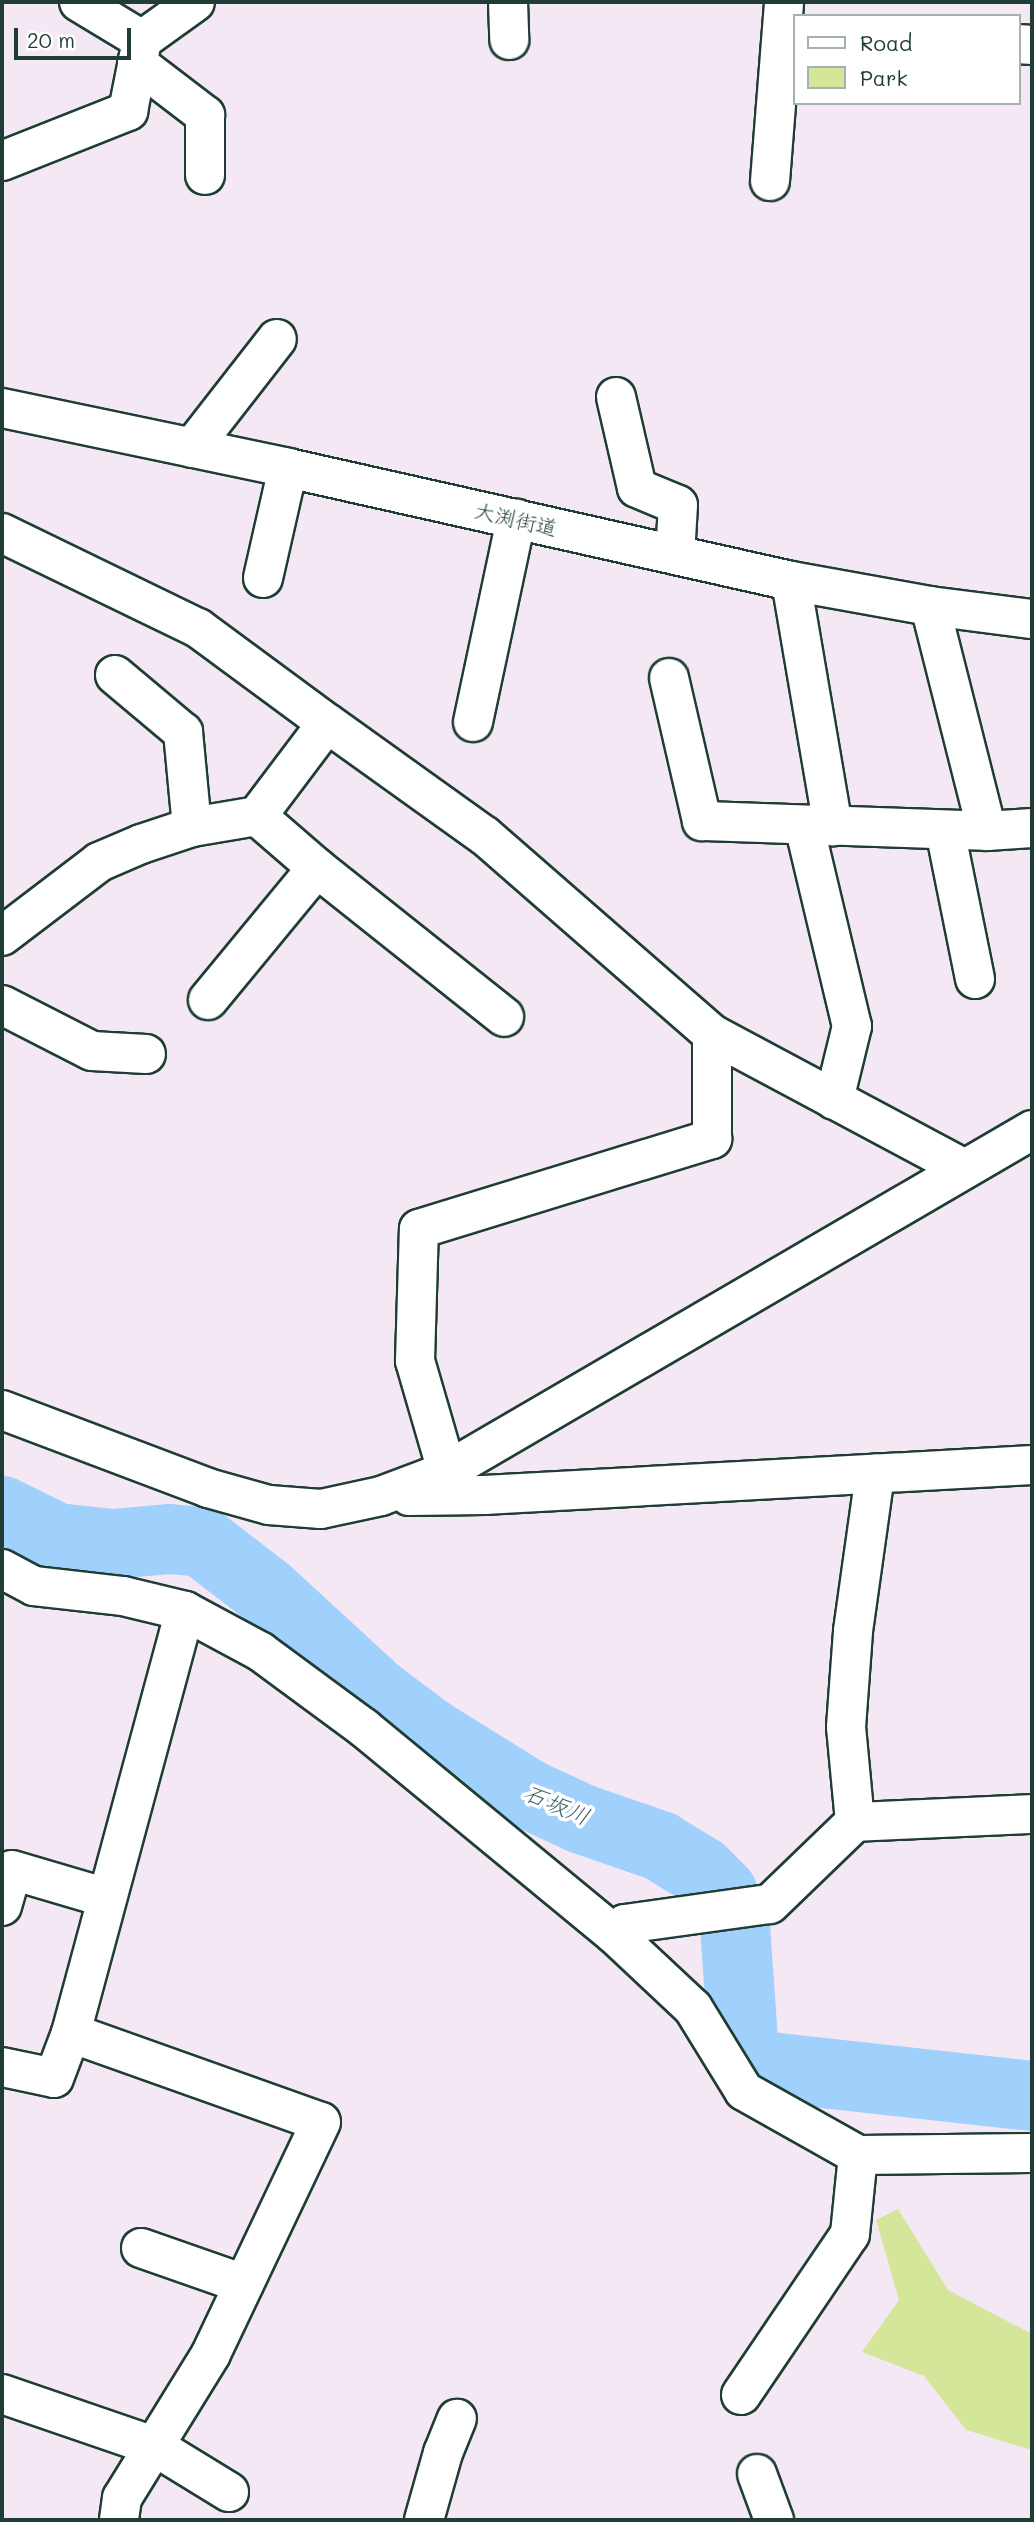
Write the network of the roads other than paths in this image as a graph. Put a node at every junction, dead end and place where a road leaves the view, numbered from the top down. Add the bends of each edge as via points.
1 (79, 2) edge
2 (195, 2) edge
3 (508, 2) edge
4 (784, 2) edge
5 (509, 40) dead end
6 (140, 52) junction
7 (2, 161) edge
8 (205, 175) dead end
9 (770, 181) dead end
10 (277, 339) dead end
11 (616, 397) dead end
12 (2, 408) edge
13 (192, 448) junction
14 (288, 468) junction
15 (516, 519) junction
16 (2, 533) edge
17 (675, 555) junction
18 (263, 578) dead end
19 (791, 581) junction
20 (930, 606) junction
21 (1032, 619) edge
22 (115, 675) dead end
23 (669, 678) dead end
24 (473, 722) dead end
25 (327, 723) junction
26 (257, 816) junction
27 (818, 825) junction
28 (192, 827) junction
29 (1032, 828) edge
30 (945, 830) junction
31 (986, 831) junction
32 (317, 868) junction
33 (2, 936) edge
34 (975, 979) dead end
35 (208, 1000) dead end
36 (2, 1005) edge
37 (503, 1017) dead end
38 (712, 1034) junction
39 (146, 1054) dead end
40 (834, 1100) junction
41 (1032, 1130) edge
42 (963, 1168) junction
43 (2, 1410) edge
44 (1032, 1465) edge
45 (447, 1471) junction
46 (875, 1474) junction
47 (381, 1496) junction
48 (2, 1569) edge
49 (185, 1611) junction
50 (1032, 1814) edge
51 (855, 1822) junction
52 (107, 1898) junction
53 (2, 1906) edge
54 (614, 1934) junction
55 (71, 2033) junction
56 (2, 2067) edge
57 (1032, 2153) edge
58 (858, 2155) junction
59 (141, 2248) dead end
60 (244, 2284) junction
61 (2, 2394) edge
62 (741, 2395) dead end
63 (457, 2419) dead end
64 (154, 2446) junction
65 (757, 2474) dead end
66 (229, 2492) dead end
67 (119, 2520) edge
68 (424, 2520) edge
69 (775, 2520) edge

1 - 6 street
2 - 6 street
3 - 5 street
4 - 9 street
6 - 7 street via 128,111
6 - 8 street via 205,115
10 - 13 street
11 - 17 street via 637,488 678,505
12 - 13 street, 大渕街道
13 - 14 street, 大渕街道
14 - 15 street, 大渕街道
14 - 18 street
15 - 17 street, 大渕街道
15 - 24 street
16 - 25 street via 198,628
17 - 19 street, 大渕街道
19 - 20 street, 大渕街道
19 - 27 street
20 - 21 street, 大渕街道
20 - 31 street
22 - 28 street via 183,732
23 - 27 street via 702,821
25 - 26 street
25 - 38 street via 485,836
26 - 28 street
26 - 32 street
27 - 30 street
27 - 40 street via 852,1026
28 - 33 street via 99,862
29 - 31 street
30 - 31 street
30 - 34 street
32 - 35 street
32 - 37 street
36 - 39 street via 92,1051
38 - 40 street
38 - 45 street via 712,1139 419,1229 415,1361
40 - 42 street
41 - 42 street
42 - 45 street
43 - 47 street via 208,1488 268,1505 321,1509
44 - 46 street
45 - 47 street
46 - 47 street via 484,1495
46 - 51 street via 853,1631 846,1727
48 - 49 street via 34,1586 123,1596
49 - 52 street
49 - 54 street via 261,1652 364,1728
50 - 51 street
51 - 54 street via 770,1904 625,1924
52 - 53 street via 12,1870
52 - 55 street
54 - 58 street via 693,2008 744,2091
55 - 56 street via 54,2078
55 - 60 street via 321,2122
57 - 58 street
58 - 62 street via 850,2234
59 - 60 street
60 - 64 street via 211,2354
61 - 64 street
63 - 68 street
64 - 66 street
64 - 67 street via 122,2498
65 - 69 street

